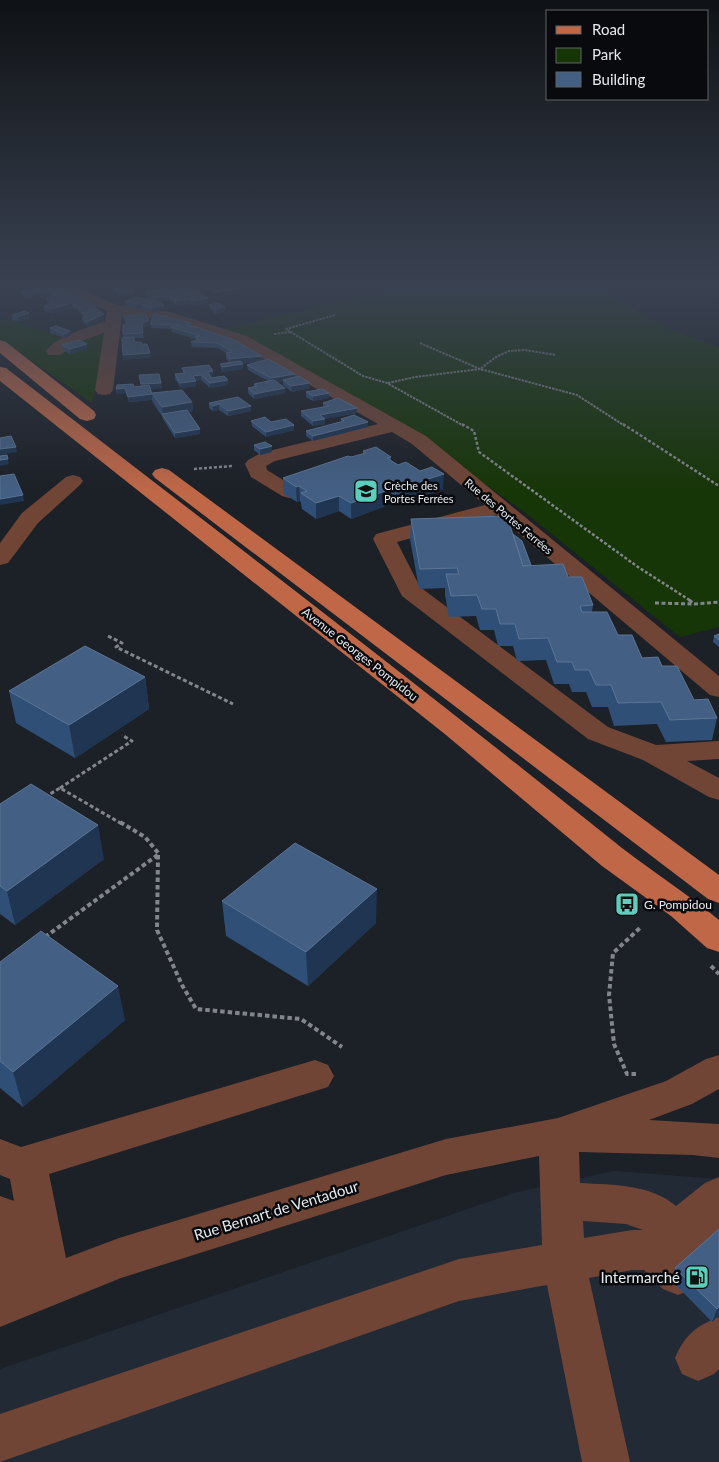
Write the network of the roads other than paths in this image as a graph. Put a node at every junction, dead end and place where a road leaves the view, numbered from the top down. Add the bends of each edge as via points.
1 (13, 355) edge
2 (106, 355) edge
3 (270, 355) edge
4 (0, 372) edge
5 (104, 390) dead end
6 (394, 426) junction
7 (73, 481) dead end
8 (289, 492) edge
9 (499, 508) junction
10 (0, 558) edge
11 (719, 689) edge
12 (719, 750) edge
13 (653, 754) junction
14 (719, 790) edge
15 (719, 891) edge
16 (719, 939) edge
17 (719, 1070) edge
18 (315, 1076) dead end
19 (558, 1135) junction
20 (719, 1141) edge
21 (8, 1163) edge
22 (561, 1201) junction
23 (0, 1215) edge
24 (692, 1236) edge
25 (564, 1262) junction
26 (50, 1286) junction
27 (6, 1303) edge
28 (0, 1438) edge
29 (606, 1462) edge

1 - 15 main road, Avenue Georges Pompidou via 159,472
2 - 5 street
3 - 6 street, Rue des Portes Ferrées
4 - 16 main road, Avenue Georges Pompidou
6 - 8 street via 268,457 255,464 258,473
6 - 9 street, Rue des Portes Ferrées via 419,440
7 - 10 street via 30,518
9 - 11 street, Rue des Portes Ferrées
9 - 13 street via 384,539 410,591 598,733
12 - 13 street
13 - 14 street
17 - 19 street, Rue Bernart de Ventadour via 679,1093
18 - 21 street
19 - 20 street, Rue Bernart de Ventadour
19 - 22 street
19 - 26 street, Rue Bernart de Ventadour via 446,1157 119,1258
21 - 26 street
22 - 24 street via 626,1205 654,1213
22 - 25 street
23 - 27 street
24 - 25 street
25 - 28 street via 459,1280
25 - 29 street
26 - 27 street, Rue Bernart de Ventadour

